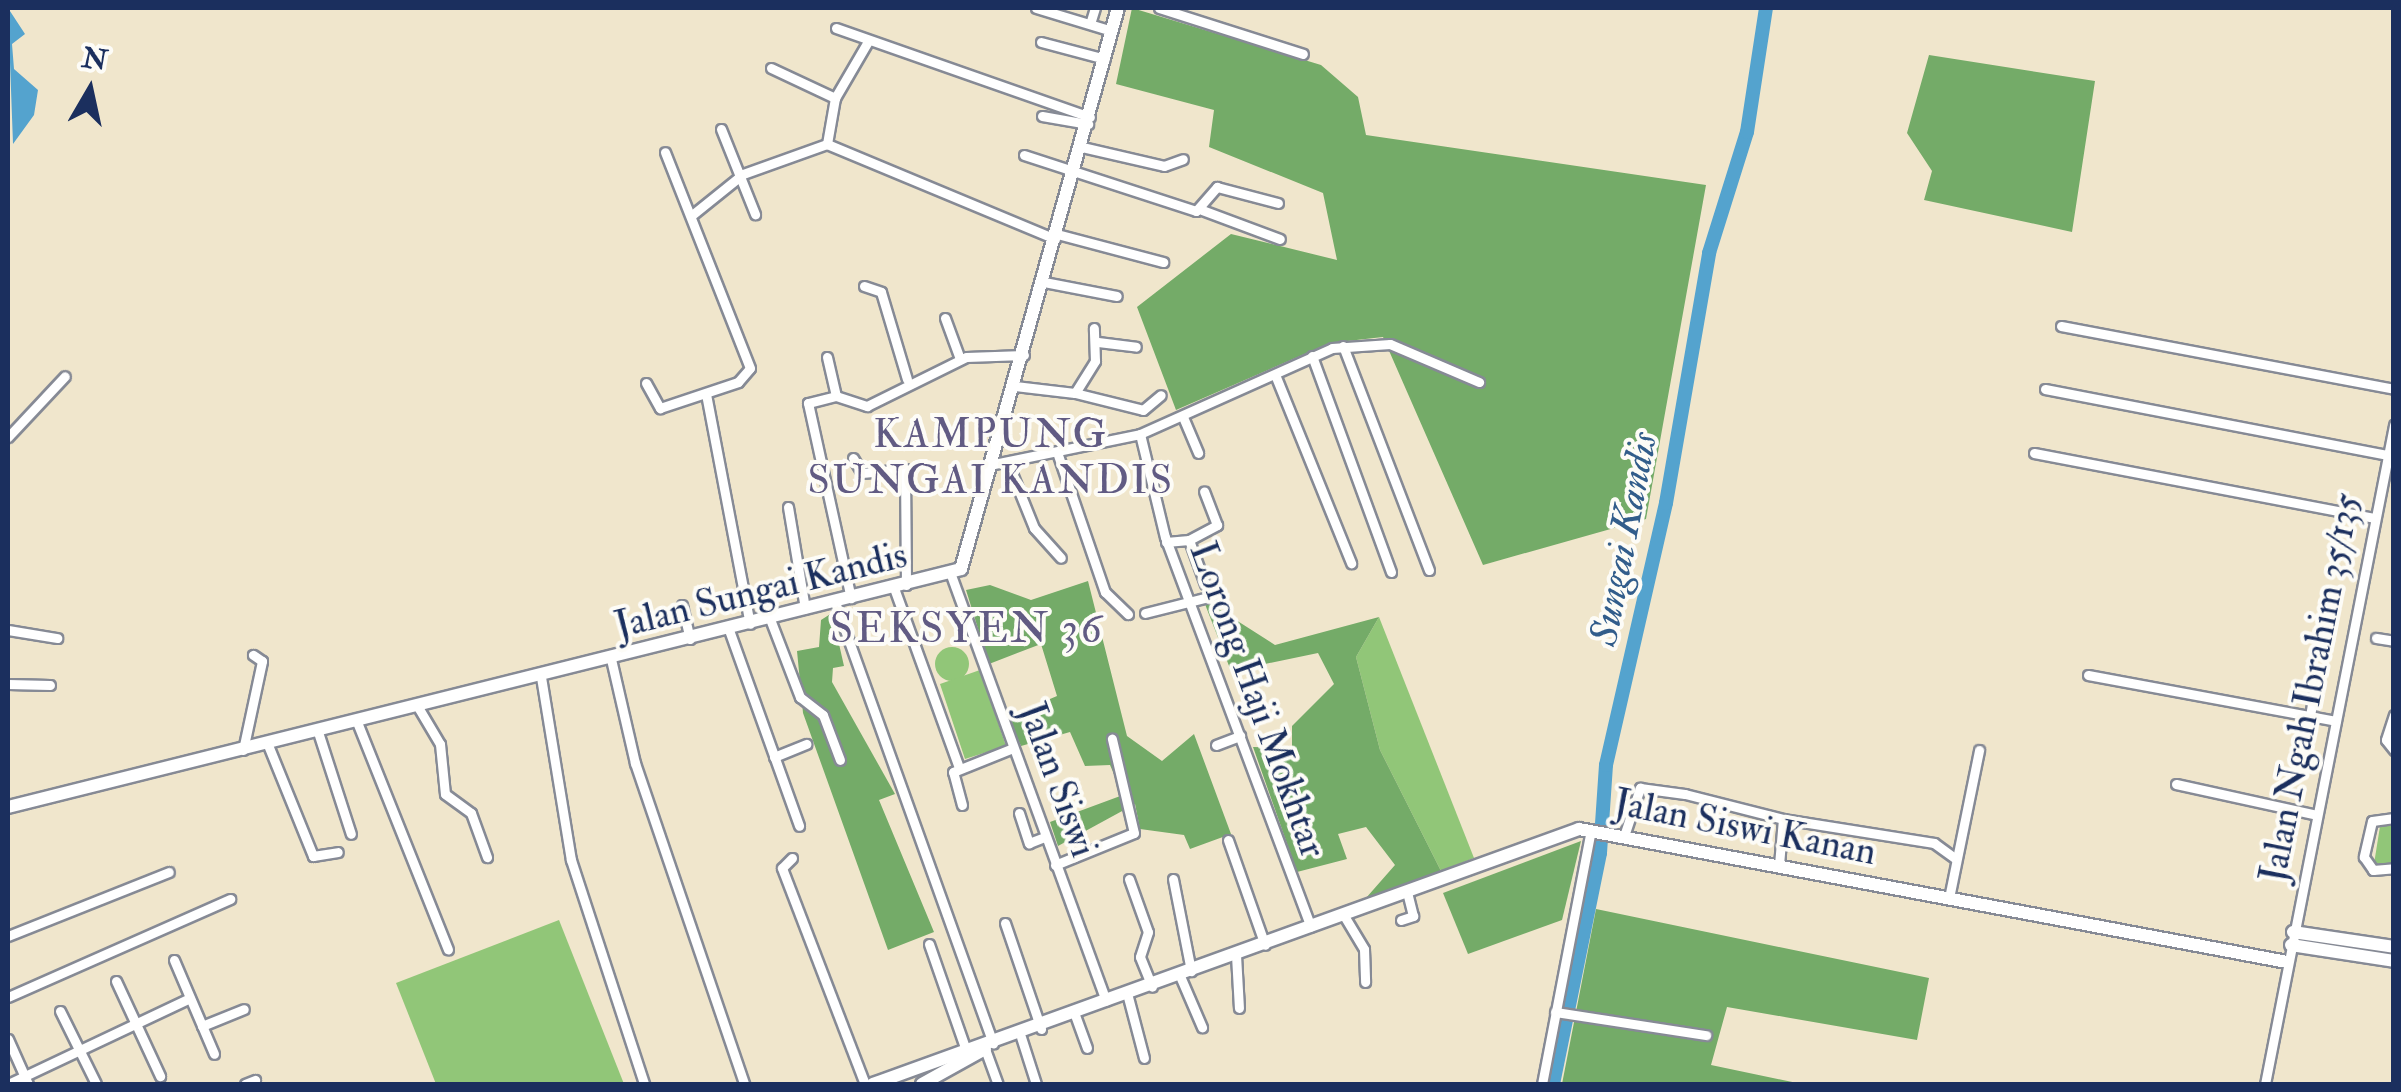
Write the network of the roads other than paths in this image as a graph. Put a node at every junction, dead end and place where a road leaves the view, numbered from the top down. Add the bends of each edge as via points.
1 (1036, 8) edge
2 (1095, 8) edge
3 (1118, 8) edge
4 (1159, 8) edge
5 (1090, 24) junction
6 (836, 28) dead end
7 (1112, 31) junction
8 (1041, 42) dead end
9 (868, 43) junction
10 (1303, 54) dead end
11 (1105, 59) junction
12 (771, 68) dead end
13 (835, 98) junction
14 (1042, 116) dead end
15 (1089, 121) junction
16 (721, 128) dead end
17 (828, 144) junction
18 (1082, 148) junction
19 (665, 152) dead end
20 (1024, 155) dead end
21 (1183, 158) dead end
22 (1074, 175) junction
23 (740, 176) junction
24 (1278, 203) dead end
25 (693, 209) junction
26 (1202, 210) junction
27 (755, 214) dead end
28 (1056, 237) junction
29 (1280, 239) dead end
30 (1163, 262) dead end
31 (1044, 282) junction
32 (864, 286) dead end
33 (1117, 296) dead end
34 (945, 318) dead end
35 (2060, 326) dead end
36 (1094, 328) dead end
37 (1098, 342) junction
38 (1343, 346) junction
39 (1136, 347) dead end
40 (1024, 355) junction
41 (827, 356) dead end
42 (1312, 356) junction
43 (960, 359) junction
44 (65, 376) dead end
45 (1276, 377) junction
46 (907, 379) junction
47 (1480, 382) dead end
48 (646, 383) dead end
49 (1015, 386) junction
50 (2045, 389) dead end
51 (2394, 389) edge
52 (1075, 393) junction
53 (706, 394) junction
54 (1160, 394) dead end
55 (836, 396) junction
56 (1183, 417) junction
57 (2394, 425) edge
58 (1140, 434) junction
59 (8, 437) edge
60 (1198, 453) dead end
61 (2034, 454) dead end
62 (1058, 455) junction
63 (2387, 455) junction
64 (854, 458) dead end
65 (994, 464) junction
66 (1009, 466) junction
67 (1204, 491) dead end
68 (788, 507) dead end
69 (2374, 518) junction
70 (1189, 540) junction
71 (1166, 542) junction
72 (1062, 558) dead end
73 (1351, 563) dead end
74 (1428, 570) dead end
75 (1391, 572) dead end
76 (951, 576) junction
77 (1205, 584) dead end
78 (900, 586) junction
79 (1212, 596) dead end
80 (851, 598) junction
81 (1189, 598) junction
82 (835, 602) junction
83 (682, 605) dead end
84 (806, 609) junction
85 (1145, 612) dead end
86 (1128, 614) dead end
87 (770, 618) junction
88 (750, 624) junction
89 (8, 630) edge
90 (729, 630) junction
91 (57, 638) dead end
92 (2376, 638) dead end
93 (690, 639) junction
94 (2394, 641) edge
95 (253, 655) dead end
96 (611, 660) junction
97 (2088, 675) dead end
98 (541, 676) junction
99 (8, 684) edge
100 (50, 685) dead end
101 (2315, 686) dead end
102 (418, 707) junction
103 (2394, 715) edge
104 (2310, 716) junction
105 (2336, 721) junction
106 (356, 722) junction
107 (318, 732) junction
108 (1240, 736) junction
109 (1112, 739) dead end
110 (807, 744) dead end
111 (268, 745) junction
112 (1216, 745) dead end
113 (2305, 746) dead end
114 (1013, 748) junction
115 (243, 750) junction
116 (1979, 750) dead end
117 (2394, 750) edge
118 (774, 758) junction
119 (840, 760) dead end
120 (959, 768) junction
121 (2176, 784) dead end
122 (962, 805) dead end
123 (8, 806) edge
124 (1018, 813) dead end
125 (2317, 815) junction
126 (2394, 818) edge
127 (1783, 819) junction
128 (799, 826) dead end
129 (1598, 831) junction
130 (351, 834) dead end
131 (1045, 836) junction
132 (1624, 836) junction
133 (1228, 840) dead end
134 (338, 852) dead end
135 (487, 857) dead end
136 (792, 858) dead end
137 (1956, 859) junction
138 (1055, 865) junction
139 (1779, 866) junction
140 (2394, 868) edge
141 (169, 872) dead end
142 (1129, 879) dead end
143 (1173, 879) dead end
144 (1407, 892) junction
145 (1948, 898) junction
146 (230, 899) dead end
147 (1343, 914) junction
148 (1401, 920) dead end
149 (1005, 923) dead end
150 (1311, 927) junction
151 (8, 936) edge
152 (2292, 938) junction
153 (929, 944) dead end
154 (1265, 944) junction
155 (2394, 947) edge
156 (448, 950) dead end
157 (1236, 956) junction
158 (174, 960) dead end
159 (2394, 961) edge
160 (2287, 962) junction
161 (1186, 974) junction
162 (116, 981) dead end
163 (1365, 982) dead end
164 (1152, 987) junction
165 (8, 996) edge
166 (1128, 997) junction
167 (190, 998) junction
168 (1107, 1004) junction
169 (1239, 1008) dead end
170 (244, 1009) dead end
171 (60, 1011) dead end
172 (1558, 1012) junction
173 (1076, 1015) junction
174 (136, 1026) junction
175 (202, 1026) junction
176 (1202, 1028) dead end
177 (1040, 1029) junction
178 (1706, 1035) dead end
179 (1021, 1036) junction
180 (8, 1039) edge
181 (990, 1048) junction
182 (1087, 1048) dead end
183 (966, 1050) junction
184 (81, 1051) junction
185 (214, 1054) dead end
186 (1144, 1058) dead end
187 (160, 1076) dead end
188 (26, 1081) edge
189 (8, 1084) edge
190 (96, 1084) edge
191 (644, 1084) edge
192 (744, 1084) edge
193 (864, 1084) edge
194 (873, 1084) edge
195 (922, 1084) edge
196 (998, 1084) edge
197 (1036, 1084) edge
198 (1542, 1084) edge
199 (2265, 1084) edge

1 - 5 street
2 - 5 street
3 - 7 street, Jalan Sungai Kandis
4 - 10 street
5 - 7 street
6 - 9 street
7 - 11 street, Jalan Sungai Kandis
8 - 11 street
9 - 13 street
9 - 15 street
11 - 15 street, Jalan Sungai Kandis
12 - 13 street
13 - 17 street
14 - 15 street
15 - 18 street, Jalan Sungai Kandis
16 - 23 street
17 - 23 street
17 - 28 street
18 - 21 street via 1164,166
18 - 22 street, Jalan Sungai Kandis
19 - 25 street
20 - 22 street
22 - 26 street
22 - 28 street, Jalan Sungai Kandis
23 - 25 street
23 - 27 street
24 - 26 street via 1217,187
25 - 53 street via 750,368
26 - 29 street
28 - 30 street
28 - 31 street, Jalan Sungai Kandis
31 - 33 street
31 - 40 street, Jalan Sungai Kandis
32 - 46 street via 881,292
34 - 43 street
35 - 51 street
36 - 37 street
37 - 39 street
37 - 52 street
38 - 42 street
38 - 47 street via 1390,344
38 - 74 street
40 - 43 street
40 - 49 street, Jalan Sungai Kandis
41 - 55 street
42 - 45 street
42 - 75 street
43 - 46 street
44 - 59 street
45 - 56 street
45 - 73 street
46 - 55 street via 880,404
48 - 53 street via 656,408
49 - 52 street
49 - 65 street, Jalan Sungai Kandis
50 - 63 street
52 - 54 street via 1143,410
53 - 88 street
55 - 80 street via 808,402
56 - 58 street
56 - 60 street
57 - 63 street, Jalan Ngah Ibrahim 35/135
58 - 62 street
58 - 71 street, Lorong Haji Mokhtar
61 - 69 street
62 - 66 street
62 - 86 street via 1105,592
63 - 69 street, Jalan Ngah Ibrahim 35/135
64 - 78 street via 862,473 904,470
65 - 66 street
65 - 76 street, Jalan Sungai Kandis via 966,562
66 - 72 street via 1034,528
67 - 70 street via 1216,526
68 - 84 street
69 - 105 street, Jalan Ngah Ibrahim 35/135
70 - 71 street
70 - 77 street
71 - 81 street, Lorong Haji Mokhtar
76 - 78 street, Jalan Sungai Kandis
76 - 114 street, Jalan Siswi
78 - 80 street, Jalan Sungai Kandis
78 - 120 street
79 - 81 street
80 - 82 street, Jalan Sungai Kandis
81 - 85 street
81 - 108 street, Lorong Haji Mokhtar
82 - 84 street, Jalan Sungai Kandis
82 - 181 street
83 - 93 street
84 - 87 street, Jalan Sungai Kandis
87 - 88 street, Jalan Sungai Kandis
87 - 119 street via 797,692 823,715
88 - 90 street, Jalan Sungai Kandis
89 - 91 street
90 - 93 street, Jalan Sungai Kandis
90 - 118 street
92 - 94 street
93 - 96 street, Jalan Sungai Kandis
95 - 115 street via 262,660
96 - 98 street, Jalan Sungai Kandis
96 - 192 street via 635,763
97 - 104 street
98 - 102 street, Jalan Sungai Kandis
98 - 191 street via 574,872
99 - 100 street
101 - 104 street
102 - 106 street, Jalan Sungai Kandis
102 - 135 street via 440,744 444,794 471,813
103 - 117 street via 2386,740
104 - 105 street
104 - 113 street
105 - 125 street, Jalan Ngah Ibrahim 35/135
106 - 107 street, Jalan Sungai Kandis
106 - 156 street
107 - 111 street, Jalan Sungai Kandis
107 - 130 street
108 - 112 street
108 - 150 street, Lorong Haji Mokhtar
109 - 138 street via 1134,833
110 - 118 street
111 - 115 street, Jalan Sungai Kandis
111 - 134 street via 313,856
114 - 120 street
114 - 131 street, Jalan Siswi
115 - 123 street, Jalan Sungai Kandis
116 - 137 street
118 - 128 street
120 - 122 street via 952,776
121 - 125 street
124 - 131 street via 1029,843
125 - 152 street, Jalan Ngah Ibrahim 35/135
126 - 140 street via 2372,821 2364,857 2373,870
127 - 132 street via 1646,787 1633,796
127 - 137 street via 1934,843
127 - 139 street
129 - 132 street, Jalan Siswi Kanan
129 - 144 street, Jalan Siswi Kanan
129 - 172 street
131 - 138 street, Jalan Siswi
132 - 139 street, Jalan Siswi Kanan
133 - 154 street
136 - 193 street via 782,868
137 - 145 street
138 - 168 street, Jalan Siswi
139 - 145 street, Jalan Siswi Kanan
141 - 151 street
142 - 164 street via 1148,932 1140,957
143 - 161 street
144 - 147 street, Jalan Siswi Kanan
144 - 148 street via 1413,916
145 - 160 street, Jalan Siswi Kanan
146 - 165 street
147 - 150 street, Jalan Siswi Kanan
147 - 163 street via 1364,949
149 - 177 street
150 - 154 street, Jalan Siswi Kanan
152 - 155 street
152 - 159 street
152 - 160 street, Jalan Ngah Ibrahim 35/135
153 - 183 street
154 - 157 street, Jalan Siswi Kanan
157 - 161 street, Jalan Siswi Kanan
157 - 169 street
158 - 167 street
160 - 199 street, Jalan Ngah Ibrahim 35/135
161 - 164 street, Jalan Siswi Kanan
161 - 176 street
162 - 174 street
164 - 166 street, Jalan Siswi Kanan
166 - 168 street, Jalan Siswi Kanan
166 - 186 street
167 - 174 street
167 - 175 street
168 - 173 street, Jalan Siswi Kanan
170 - 175 street
171 - 184 street
172 - 178 street
172 - 198 street
173 - 177 street, Jalan Siswi Kanan
173 - 182 street
174 - 184 street
174 - 187 street
175 - 185 street
177 - 179 street, Jalan Siswi Kanan
179 - 181 street, Jalan Siswi Kanan
179 - 197 street
180 - 188 street
181 - 183 street, Jalan Siswi Kanan
181 - 195 street, Jalan Siswi Kanan
181 - 196 street
183 - 194 street, Jalan Siswi Kanan
184 - 188 street
184 - 190 street
188 - 189 street

